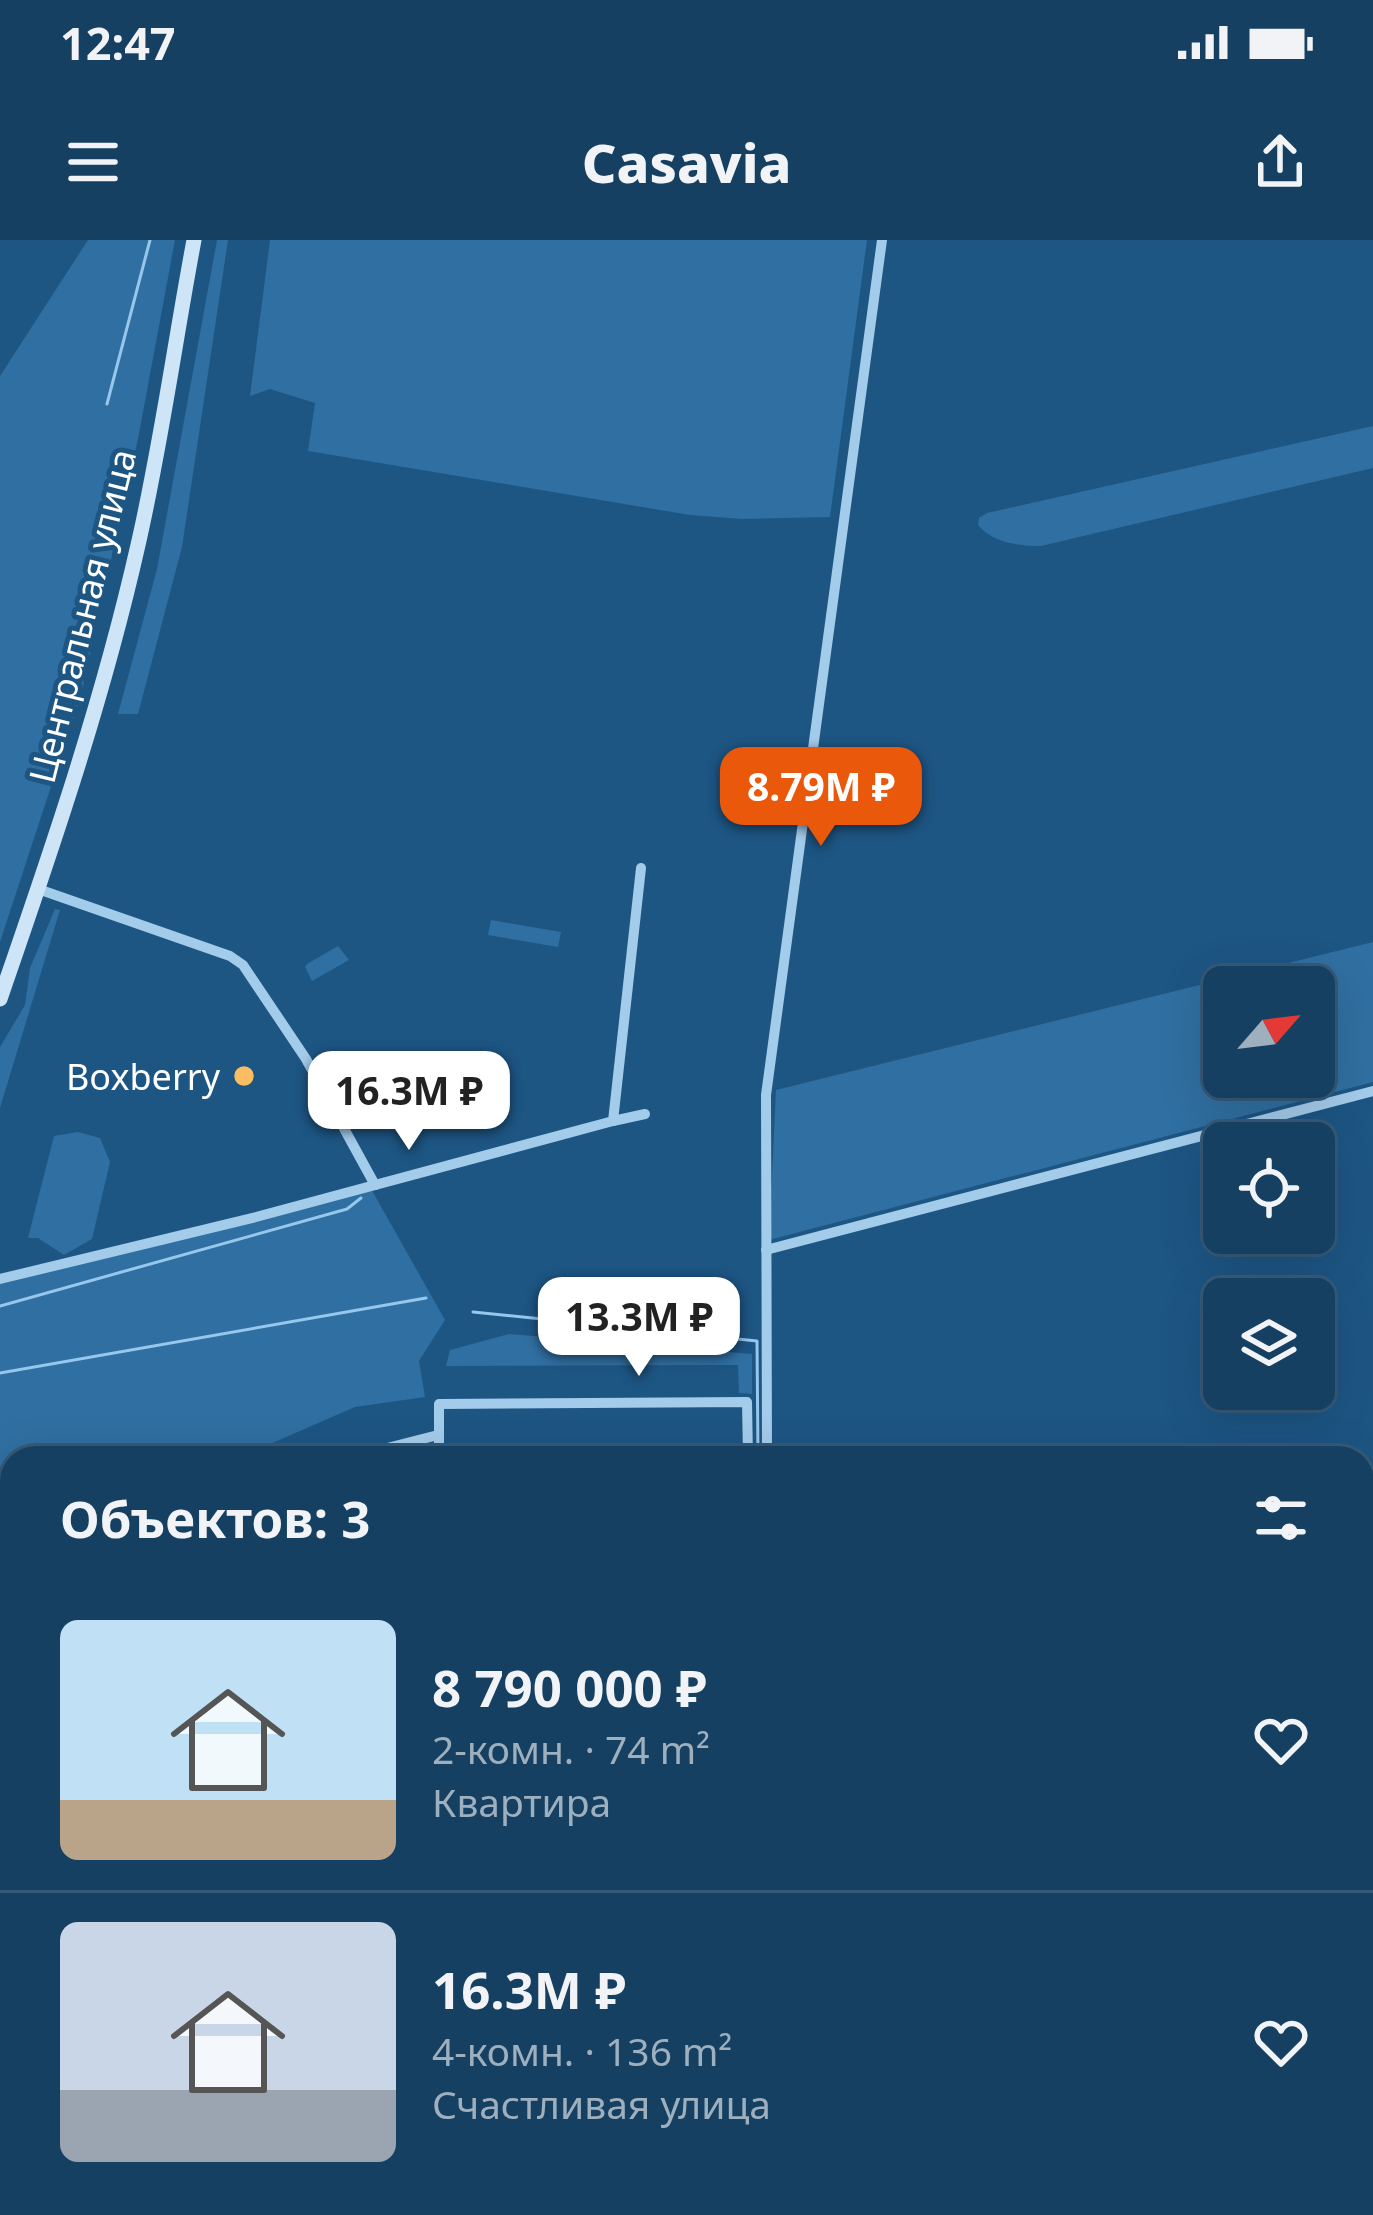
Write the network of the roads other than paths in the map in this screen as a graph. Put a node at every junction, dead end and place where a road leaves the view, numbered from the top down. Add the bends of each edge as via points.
1 (194, 240) edge
2 (881, 240) edge
3 (641, 868) dead end
4 (38, 889) junction
5 (0, 998) edge
6 (1373, 1091) edge
7 (645, 1114) dead end
8 (613, 1121) junction
9 (375, 1185) junction
10 (766, 1250) junction
11 (0, 1279) edge
12 (438, 1435) junction
13 (395, 1446) edge
14 (438, 1446) edge
15 (748, 1446) edge
16 (767, 1446) edge

1 - 4 main road, Центральная улица via 139,542 94,719
2 - 10 street via 771,1058
3 - 8 street
4 - 5 main road, Центральная улица
4 - 9 street via 243,965
6 - 10 street
7 - 8 street
8 - 9 street
9 - 11 street
10 - 16 street
12 - 13 street
12 - 14 street
12 - 15 street via 439,1404 747,1402

